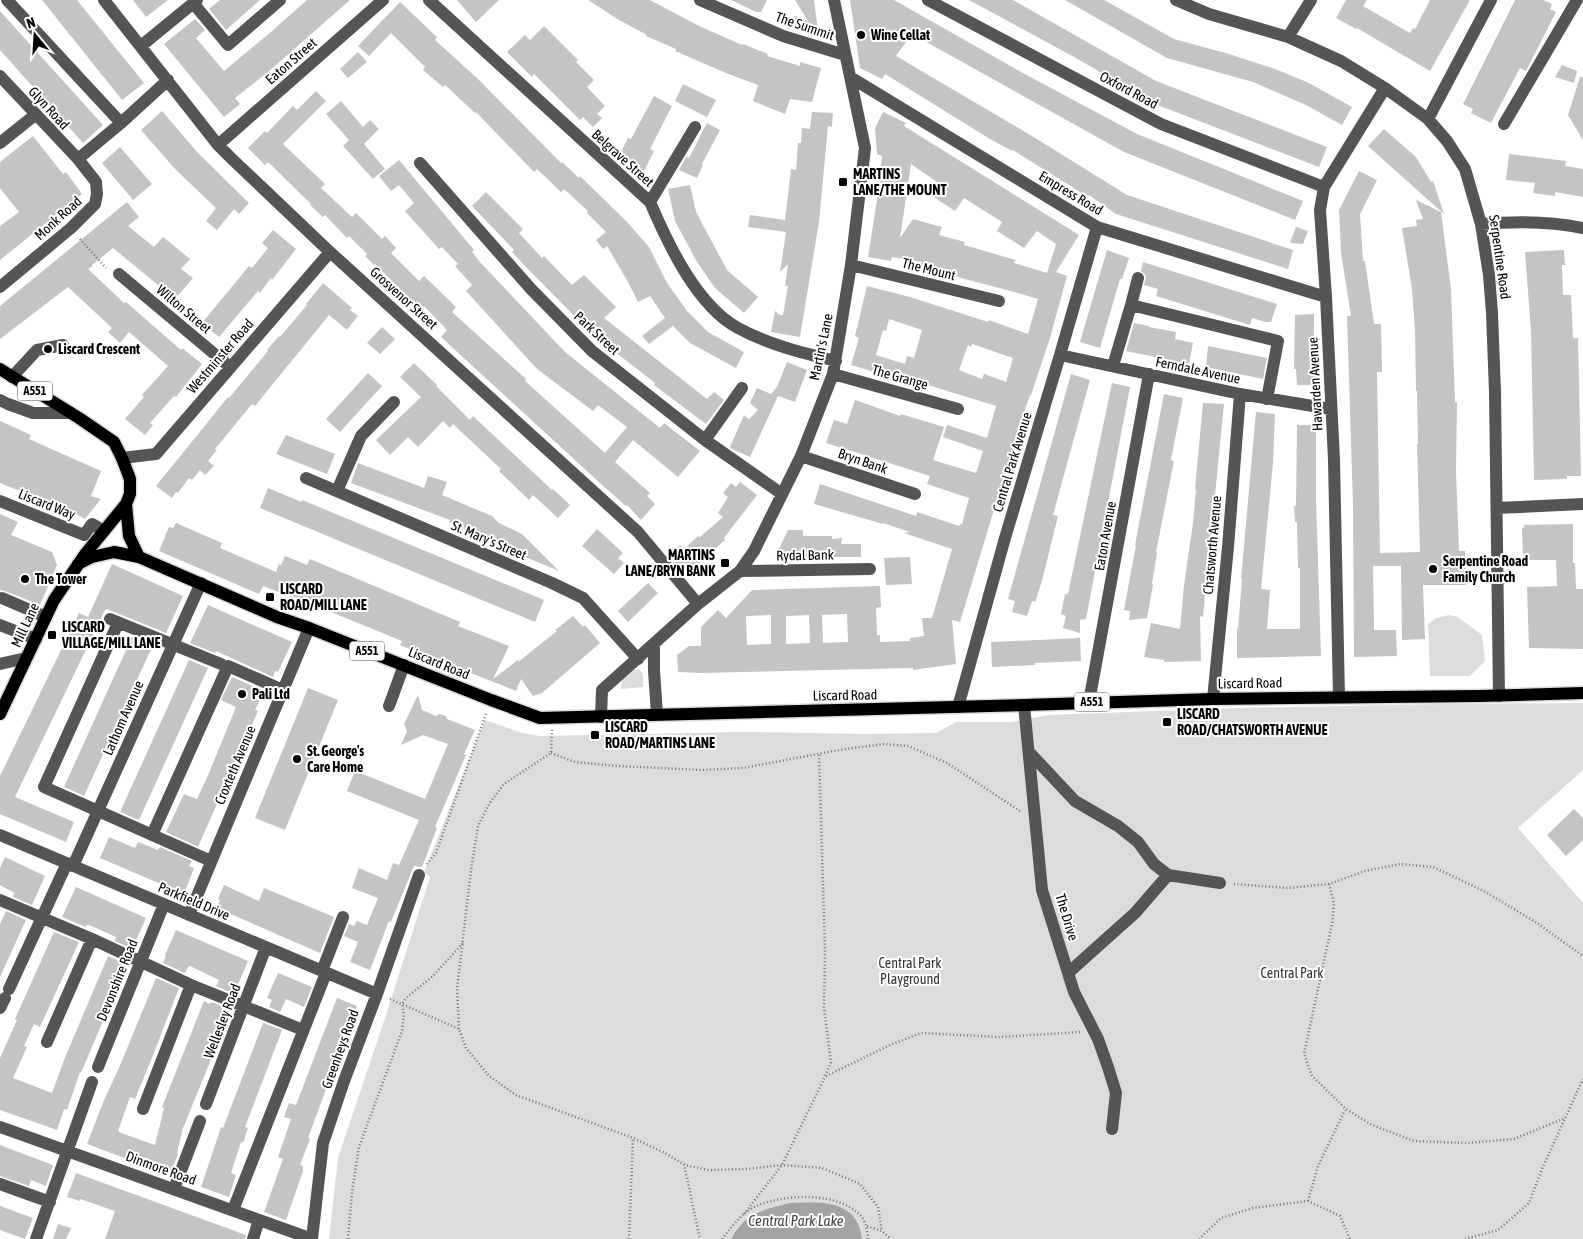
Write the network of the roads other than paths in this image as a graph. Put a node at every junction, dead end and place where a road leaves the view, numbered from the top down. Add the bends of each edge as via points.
1 (7, 0) edge
2 (104, 0) edge
3 (280, 0) edge
4 (384, 0) edge
5 (429, 0) edge
6 (700, 0) edge
7 (834, 0) edge
8 (928, 0) edge
9 (1176, 0) edge
10 (1310, 0) edge
11 (1491, 0) edge
12 (1577, 0) edge
13 (195, 2) edge
14 (1288, 37) junction
15 (141, 46) junction
16 (845, 56) junction
17 (0, 76) edge
18 (850, 76) junction
19 (168, 80) junction
20 (1385, 88) junction
21 (35, 114) junction
22 (1428, 119) junction
23 (121, 123) junction
24 (1504, 124) dead end
25 (695, 127) dead end
26 (0, 143) edge
27 (218, 145) junction
28 (78, 159) junction
29 (420, 163) dead end
30 (1324, 187) junction
31 (650, 202) junction
32 (1481, 224) junction
33 (1097, 227) junction
34 (1583, 228) edge
35 (330, 252) junction
36 (851, 265) junction
37 (119, 274) road end
38 (1138, 278) dead end
39 (0, 287) edge
40 (1326, 297) junction
41 (999, 302) dead end
42 (1131, 305) junction
43 (63, 345) dead end
44 (1060, 355) junction
45 (836, 361) junction
46 (1113, 366) junction
47 (230, 367) junction
48 (0, 370) edge
49 (833, 374) junction
50 (1149, 374) junction
51 (12, 377) junction
52 (742, 388) dead end
53 (1240, 394) junction
54 (1267, 399) junction
55 (0, 400) edge
56 (394, 402) dead end
57 (958, 409) dead end
58 (1331, 409) junction
59 (71, 413) junction
60 (705, 440) junction
61 (801, 456) junction
62 (122, 458) junction
63 (306, 478) dead end
64 (337, 491) junction
65 (782, 494) junction
66 (915, 494) dead end
67 (0, 501) edge
68 (126, 504) junction
69 (1583, 504) edge
70 (1497, 508) junction
71 (104, 531) junction
72 (139, 557) junction
73 (78, 564) junction
74 (870, 569) dead end
75 (740, 571) junction
76 (201, 583) junction
77 (2, 598) dead end
78 (698, 604) junction
79 (46, 617) junction
80 (0, 625) edge
81 (309, 628) junction
82 (36, 639) junction
83 (654, 645) junction
84 (173, 646) junction
85 (26, 658) junction
86 (638, 659) junction
87 (0, 664) edge
88 (221, 664) dead end
89 (404, 666) junction
90 (283, 690) junction
91 (1583, 693) edge
92 (1339, 696) junction
93 (1500, 696) junction
94 (1213, 698) junction
95 (1089, 702) junction
96 (1024, 705) junction
97 (389, 706) dead end
98 (958, 707) junction
99 (0, 714) edge
100 (657, 714) junction
101 (601, 717) junction
102 (1028, 752) junction
103 (98, 811) junction
104 (0, 835) edge
105 (152, 835) junction
106 (211, 861) junction
107 (70, 864) junction
108 (418, 875) road end
109 (1168, 875) junction
110 (1220, 883) road end
111 (0, 900) edge
112 (164, 904) junction
113 (189, 915) junction
114 (343, 917) dead end
115 (42, 918) junction
116 (92, 939) junction
117 (266, 948) junction
118 (140, 962) junction
119 (324, 972) junction
120 (1068, 973) junction
121 (191, 985) junction
122 (376, 994) junction
123 (5, 998) edge
124 (244, 1006) junction
125 (303, 1030) junction
126 (47, 1042) dead end
127 (98, 1067) dead end
128 (92, 1082) dead end
129 (206, 1104) dead end
130 (143, 1110) dead end
131 (200, 1121) dead end
132 (0, 1127) edge
133 (1112, 1129) dead end
134 (68, 1151) junction
135 (0, 1184) edge
136 (174, 1189) junction
137 (50, 1202) junction
138 (233, 1210) junction
139 (259, 1220) junction
140 (36, 1239) edge
141 (253, 1239) edge
142 (312, 1239) edge

1 - 23 street
2 - 15 street, Grosvenor Street
3 - 13 street via 228,45
4 - 27 street, Eaton Street
5 - 31 street, Belgrave Street
6 - 16 street, The Summit via 783,36
7 - 16 street, Martin's Lane
8 - 30 street, Oxford Road via 1161,124
9 - 14 street, Serpentine Road via 1209,14
10 - 14 street
11 - 22 street
12 - 24 street
13 - 15 street
14 - 20 street, Serpentine Road via 1341,61
15 - 19 street, Grosvenor Street
16 - 18 street, Martin's Lane
17 - 21 street, Glyn Road
18 - 33 street, Empress Road
18 - 36 street, Martin's Lane via 865,148
19 - 23 street
19 - 27 street, Grosvenor Street
20 - 22 street, Serpentine Road
20 - 30 street, Hawarden Avenue
21 - 26 street
21 - 28 street, Glyn Road
22 - 32 street, Serpentine Road via 1466,169
23 - 28 street
25 - 31 street
27 - 35 street, Grosvenor Street
28 - 39 street, Monk Road via 96,182 95,204
29 - 60 street, Park Street via 531,289 592,352
30 - 40 street, Hawarden Avenue via 1320,210
31 - 45 street, Belgrave Street via 662,230 697,290 719,314 738,328 783,347
32 - 34 street via 1539,222
32 - 70 street, Serpentine Road via 1492,313
33 - 40 street, Empress Road
33 - 44 street, Central Park Avenue
35 - 47 street, Westminster Road
35 - 78 street, Grosvenor Street via 638,532
36 - 41 street, The Mount
36 - 45 street, Martin's Lane
37 - 47 street, Wilton Street
38 - 42 street
40 - 58 street, Hawarden Avenue
42 - 46 street
42 - 54 street via 1278,341
43 - 51 street via 37,350
44 - 46 street, Ferndale Avenue
44 - 98 street, Central Park Avenue
45 - 49 street, Martin's Lane
46 - 50 street, Ferndale Avenue
47 - 62 street, Westminster Road via 156,454
48 - 51 main road, A551
49 - 57 street, The Grange
49 - 61 street, Martin's Lane
50 - 53 street, Ferndale Avenue
50 - 95 street, Eaton Avenue
51 - 59 main road, A551
52 - 60 street
53 - 54 street, Ferndale Avenue
53 - 94 street, Chatsworth Avenue
54 - 58 street, Ferndale Avenue
55 - 59 street via 33,413
56 - 64 street via 361,436
58 - 92 street, Hawarden Avenue
59 - 62 main road, A551 via 114,442
60 - 65 street, Park Street
61 - 65 street, Martin's Lane
61 - 66 street, Bryn Bank
62 - 68 main road, A551 via 130,479
63 - 64 street, St. Mary's Street
64 - 86 street, St. Mary's Street via 583,598
65 - 75 street, Martin's Lane via 754,551
67 - 71 street, Liscard Way via 84,535 92,524
68 - 71 main road, A551
68 - 72 main road, A551 via 129,536
69 - 70 street
70 - 93 street, Serpentine Road
71 - 73 main road, Mill Lane / A551
72 - 73 main road, Liscard Road / A551 via 114,552
72 - 76 main road, Liscard Road / A551
73 - 79 main road, Mill Lane / A551
74 - 75 street, Rydal Bank
75 - 78 street, Martin's Lane
76 - 81 main road, Liscard Road / A551
76 - 84 street, Lathom Avenue
77 - 79 street
78 - 83 street, Martin's Lane
79 - 82 main road, Mill Lane / A551
80 - 82 street
81 - 89 main road, Liscard Road / A551
81 - 90 street, Croxteth Avenue
82 - 85 main road, Mill Lane / A551
83 - 86 street, Martin's Lane
83 - 100 street
84 - 88 street
84 - 103 street, Lathom Avenue
84 - 103 street via 114,621 44,787
85 - 87 street
85 - 99 main road, Mill Lane / A551
86 - 101 street, Martin's Lane via 602,690
89 - 97 street
89 - 101 main road, Liscard Road / A551 via 540,718
90 - 105 street via 228,666
90 - 106 street, Croxteth Avenue
91 - 93 main road, Liscard Road / A551
92 - 93 main road, Liscard Road / A551
92 - 94 main road, Liscard Road / A551
94 - 95 main road, Liscard Road / A551
95 - 96 main road, Liscard Road / A551
96 - 98 main road, Liscard Road / A551
96 - 102 street, The Drive
98 - 100 main road, Liscard Road / A551
100 - 101 main road, Liscard Road / A551
102 - 109 street via 1075,801 1118,826 1138,842 1154,864
102 - 120 street, The Drive via 1042,890
103 - 105 street
103 - 107 street, Lathom Avenue
104 - 107 street, Parkfield Drive
105 - 106 street
106 - 113 street, Croxteth Avenue
107 - 112 street, Parkfield Drive
107 - 115 street, Lathom Avenue
108 - 122 street, Greenheys Road
109 - 110 street
109 - 120 street via 1135,913
111 - 115 street
112 - 113 street, Parkfield Drive
112 - 118 street, Devonshire Road
113 - 117 street, Parkfield Drive
114 - 119 street
115 - 116 street
115 - 123 street, Lathom Avenue
116 - 118 street
116 - 126 street
117 - 119 street, Parkfield Drive
117 - 124 street, Wellesley Road
118 - 121 street
118 - 127 street, Devonshire Road
119 - 122 street, Parkfield Drive
119 - 125 street
120 - 133 street, The Drive via 1094,1031 1116,1093
121 - 124 street
121 - 130 street
122 - 142 street, Greenheys Road via 323,1143
124 - 125 street
124 - 129 street, Wellesley Road
125 - 138 street
128 - 134 street
131 - 136 street
132 - 134 street, Dinmore Road
134 - 136 street, Dinmore Road
134 - 137 street
135 - 137 street
136 - 138 street, Dinmore Road
137 - 140 street
138 - 139 street, Dinmore Road
139 - 141 street
139 - 142 street, Dinmore Road

